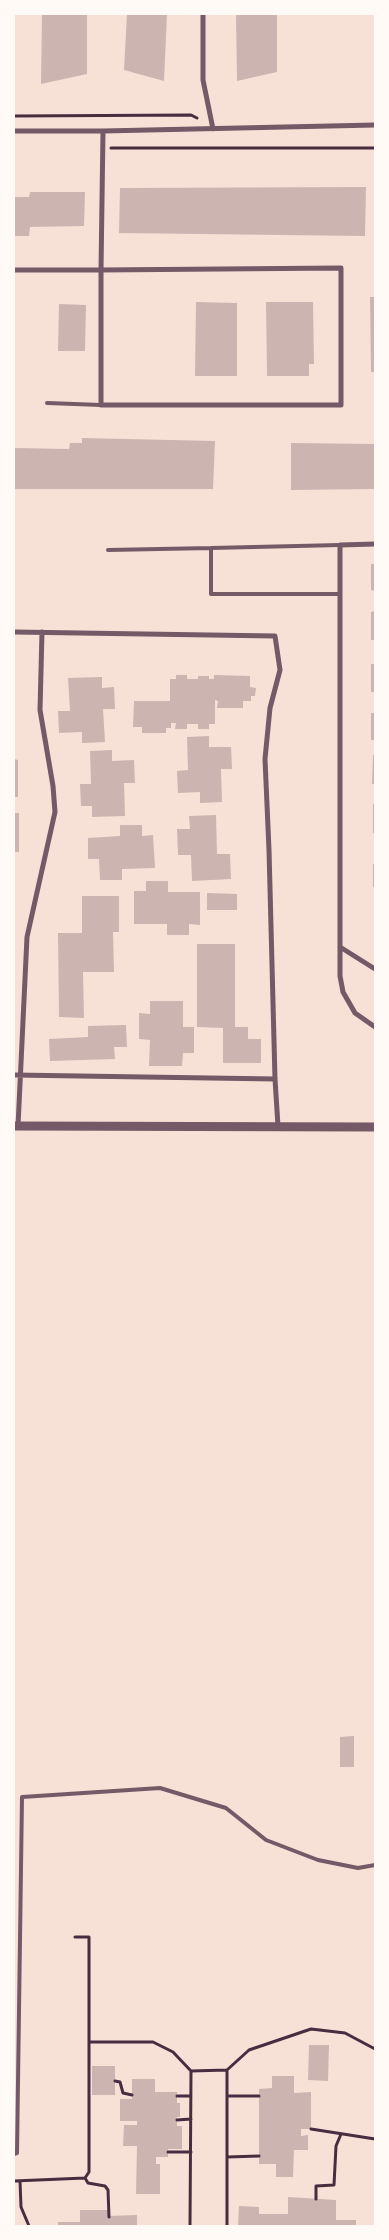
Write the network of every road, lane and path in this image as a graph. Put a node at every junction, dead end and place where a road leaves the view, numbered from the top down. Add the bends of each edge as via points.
1 (203, 14) edge
2 (14, 116) edge
3 (212, 118) junction
4 (375, 125) edge
5 (213, 129) junction
6 (14, 131) edge
7 (103, 131) junction
8 (102, 148) junction
9 (375, 148) edge
10 (14, 270) edge
11 (101, 270) junction
12 (47, 403) dead end
13 (101, 405) junction
14 (375, 544) edge
15 (340, 545) junction
16 (211, 548) junction
17 (108, 550) dead end
18 (340, 594) junction
19 (14, 632) edge
20 (42, 632) junction
21 (340, 947) junction
22 (375, 969) edge
23 (375, 1027) edge
24 (16, 1075) edge
25 (274, 1079) junction
26 (16, 1126) edge
27 (278, 1126) junction
28 (375, 1127) edge
29 (375, 1865) edge
30 (75, 1937) dead end
31 (89, 2042) junction
32 (375, 2048) edge
33 (227, 2070) junction
34 (191, 2071) junction
35 (115, 2081) dead end
36 (132, 2095) dead end
37 (177, 2096) dead end
38 (191, 2096) junction
39 (227, 2096) junction
40 (259, 2096) dead end
41 (191, 2119) junction
42 (177, 2120) dead end
43 (310, 2129) dead end
44 (341, 2134) junction
45 (375, 2139) edge
46 (168, 2152) dead end
47 (191, 2152) junction
48 (14, 2154) edge
49 (259, 2156) dead end
50 (227, 2157) junction
51 (85, 2178) junction
52 (14, 2181) edge
53 (20, 2181) junction
54 (316, 2199) dead end
55 (109, 2217) dead end
56 (29, 2226) edge
57 (190, 2226) edge
58 (227, 2226) edge

1 - 3 street via 203,80
2 - 3 path via 191,115 200,120
3 - 5 street
4 - 5 street
5 - 7 street
6 - 7 street
7 - 8 street
8 - 9 path
8 - 11 street
10 - 11 street
11 - 13 street
11 - 13 street via 341,268 341,405
12 - 13 lane
14 - 15 street
15 - 16 lane
15 - 18 street
16 - 17 lane
16 - 18 lane via 211,594
18 - 21 street
19 - 20 street
20 - 24 street via 40,710 56,812 27,936
20 - 25 street via 274,636 280,670 270,708 264,759
21 - 22 street
21 - 23 street via 343,992 355,1012
24 - 25 street
24 - 26 street
25 - 27 street
26 - 27 street
27 - 28 street
29 - 48 lane via 358,1868 318,1860 266,1840 226,1808 160,1788 22,1798 17,2153
30 - 31 path via 89,1937
31 - 34 path via 153,2042 173,2052
31 - 51 path via 89,2172
32 - 33 path via 345,2033 311,2029 249,2050
33 - 34 path
33 - 39 path
34 - 38 path
35 - 36 path via 120,2082 123,2093
37 - 38 path
38 - 41 path
39 - 40 path
39 - 50 path
41 - 42 path
41 - 47 path
43 - 44 path
44 - 45 path
44 - 54 path via 336,2146 334,2185 316,2186
46 - 47 path
47 - 57 path
49 - 50 path
50 - 58 path
51 - 53 path
51 - 55 path via 88,2183 105,2186 108,2190
52 - 53 path
53 - 56 path via 21,2207

